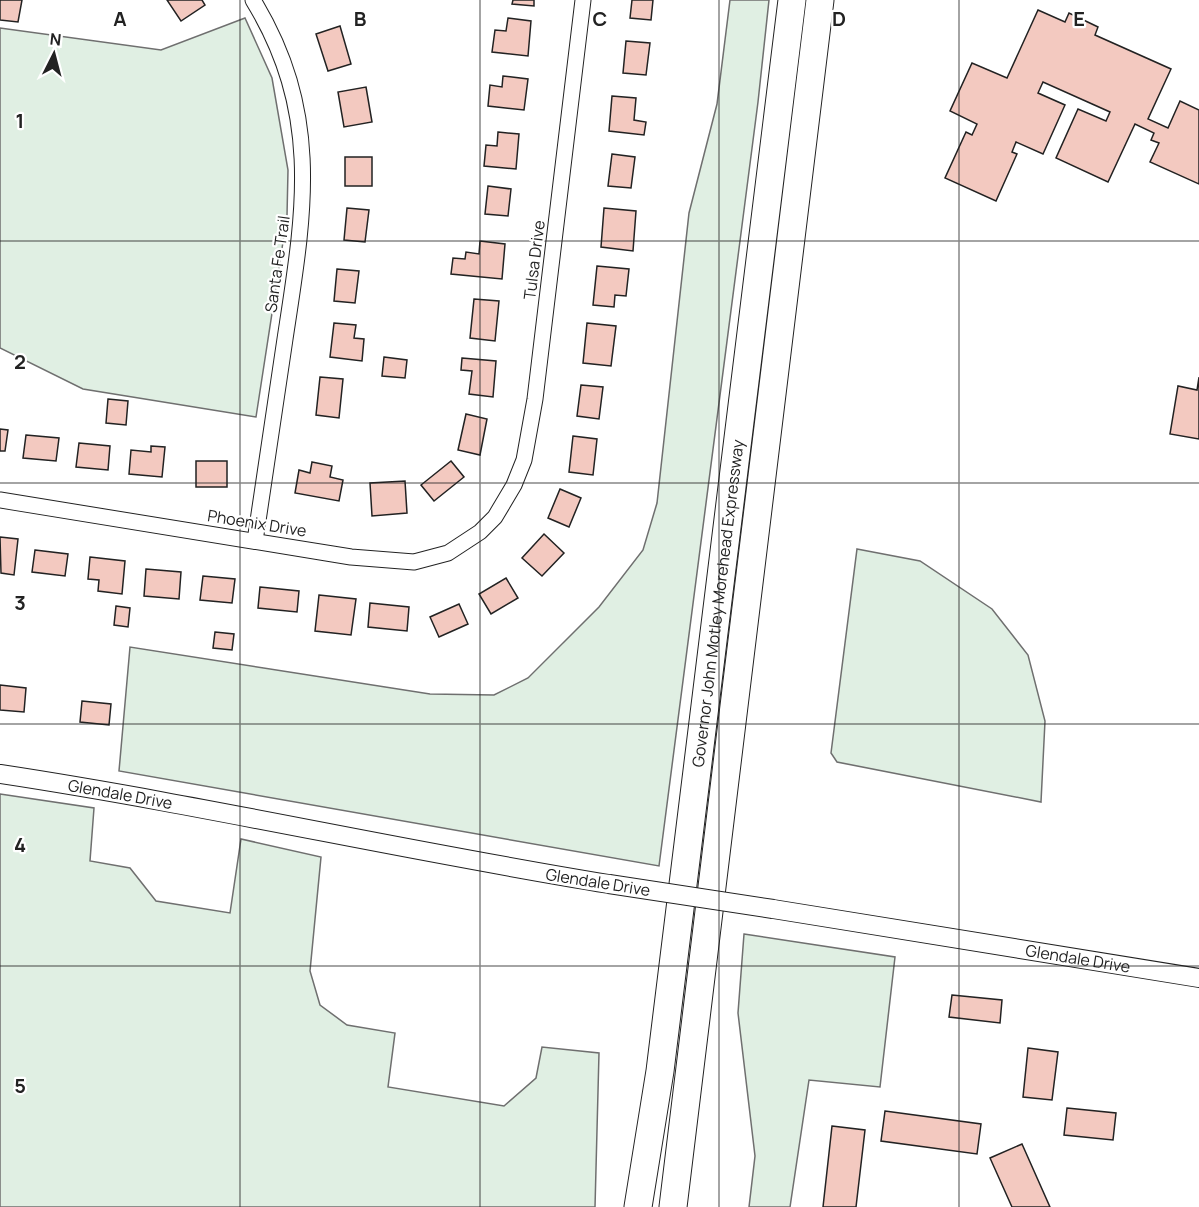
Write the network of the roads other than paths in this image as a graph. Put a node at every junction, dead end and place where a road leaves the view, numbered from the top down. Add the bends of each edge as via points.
1 (254, 0) edge
2 (583, 0) edge
3 (792, 0) edge
4 (820, 0) edge
5 (0, 500) edge
6 (495, 517) joint
7 (255, 541) junction
8 (0, 774) edge
9 (1199, 978) edge
10 (638, 1207) edge
11 (673, 1207) edge

1 - 7 street, Santa Fe Trail via 273,36 292,87 301,138 304,192
2 - 6 street, Tulsa Drive via 536,399 524,460
3 - 10 highway, Governor John Motley Morehead Expressway via 661,1060
4 - 11 highway, Governor John Motley Morehead Expressway
5 - 7 street, Phoenix Drive
6 - 7 street, Phoenix Drive via 448,553 414,562 351,557
8 - 9 street, Glendale Drive, bridge via 105,790 488,864

